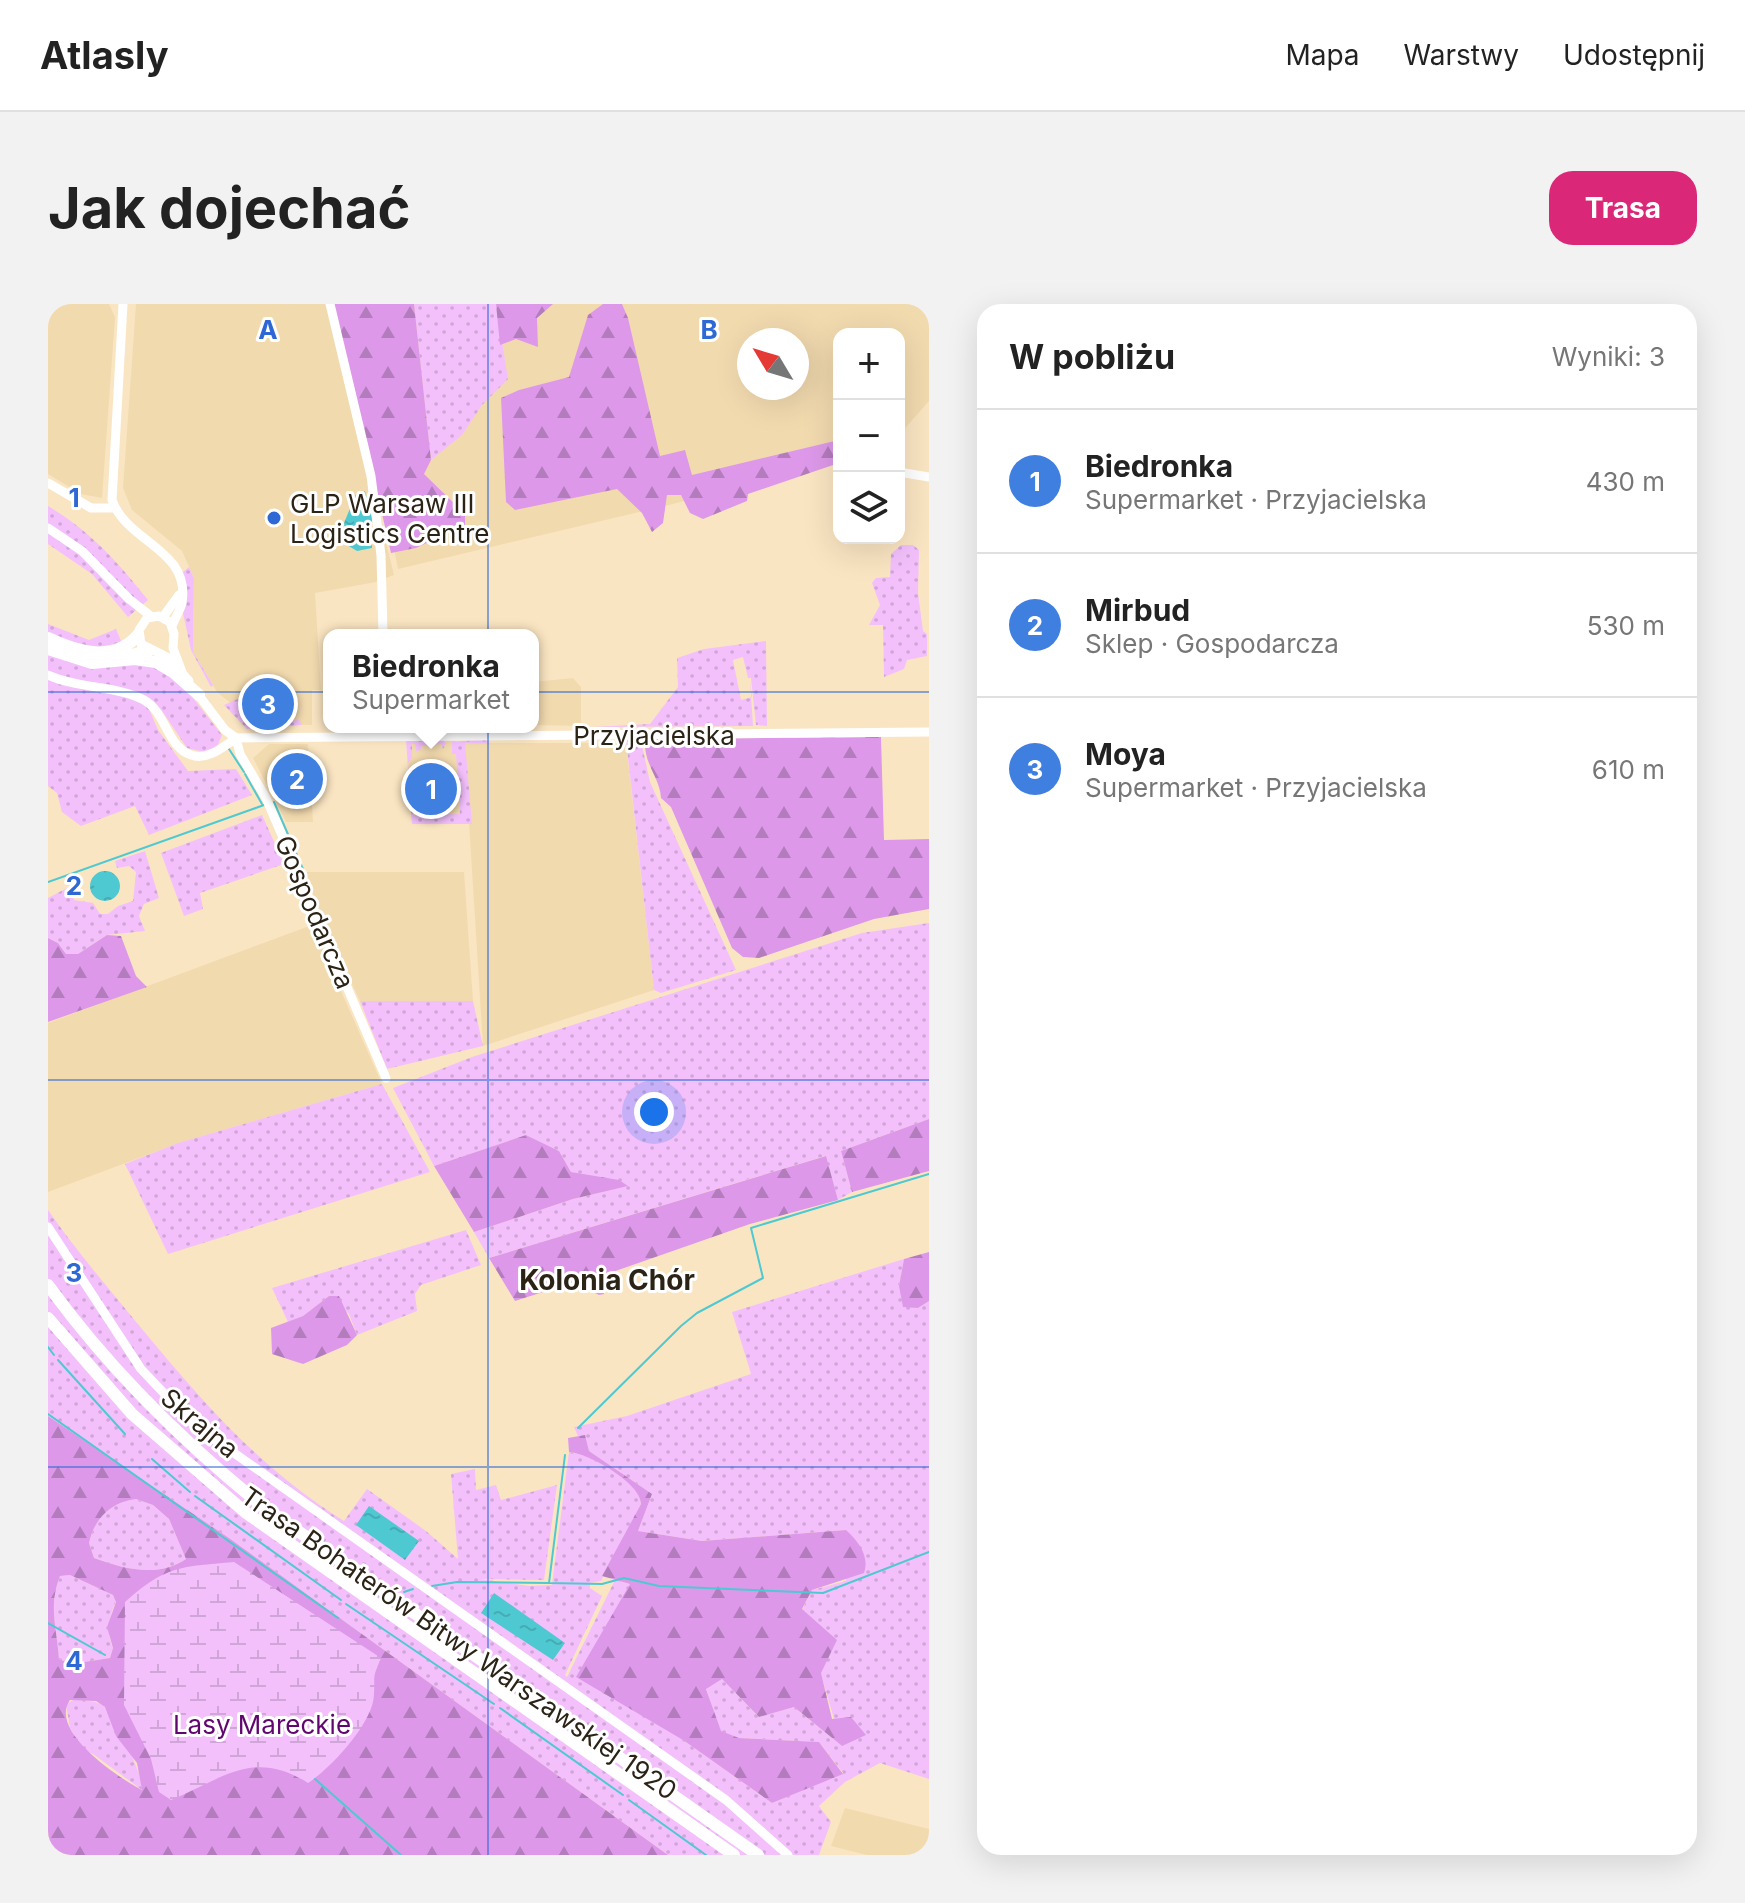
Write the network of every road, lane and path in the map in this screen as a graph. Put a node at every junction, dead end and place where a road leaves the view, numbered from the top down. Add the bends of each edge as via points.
1 (123, 304) edge
2 (330, 304) edge
3 (905, 473) edge
4 (929, 477) edge
5 (48, 483) edge
6 (115, 508) junction
7 (48, 528) edge
8 (181, 592) junction
9 (129, 599) junction
10 (157, 617) junction
11 (172, 626) junction
12 (383, 629) edge
13 (140, 630) junction
14 (48, 638) edge
15 (172, 642) junction
16 (48, 649) edge
17 (154, 651) junction
18 (116, 661) junction
19 (182, 672) junction
20 (48, 675) edge
21 (199, 695) junction
22 (539, 731) edge
23 (929, 732) edge
24 (345, 733) edge
25 (236, 738) junction
26 (386, 1078) dead end
27 (48, 1227) edge
28 (48, 1285) edge
29 (48, 1318) edge
30 (734, 1855) edge
31 (758, 1855) edge
32 (788, 1855) edge

1 - 6 street via 112,467
2 - 12 street via 371,476
3 - 4 street
5 - 6 street via 91,508
6 - 8 street via 132,531 170,557
7 - 9 street via 90,558
8 - 10 street via 172,609
8 - 11 street, Gospodarcza
9 - 10 street
9 - 13 street, Gospodarcza
10 - 11 street
10 - 13 street
11 - 15 street, Gospodarcza
13 - 14 highway via 127,646 105,653 79,651
13 - 17 street, Gospodarcza
15 - 17 street
15 - 19 street, Gospodarcza
16 - 18 highway via 81,661
17 - 18 highway via 136,651
17 - 19 street, Gospodarcza
18 - 21 highway via 156,662
19 - 21 street, Gospodarcza
20 - 25 street via 143,699 163,718 178,746 192,756 207,756
21 - 25 street, Gospodarcza
22 - 23 street, Przyjacielska
24 - 25 street, Przyjacielska
25 - 26 street, Gospodarcza
27 - 32 street, Skrajna via 141,1369 193,1424 726,1800
28 - 31 highway, Trasa Bohaterów Bitwy Warszawskiej 1920 via 155,1413 221,1472 309,1541
29 - 30 highway, Trasa Bohaterów Bitwy Warszawskiej 1920 via 96,1377 211,1485 303,1555

